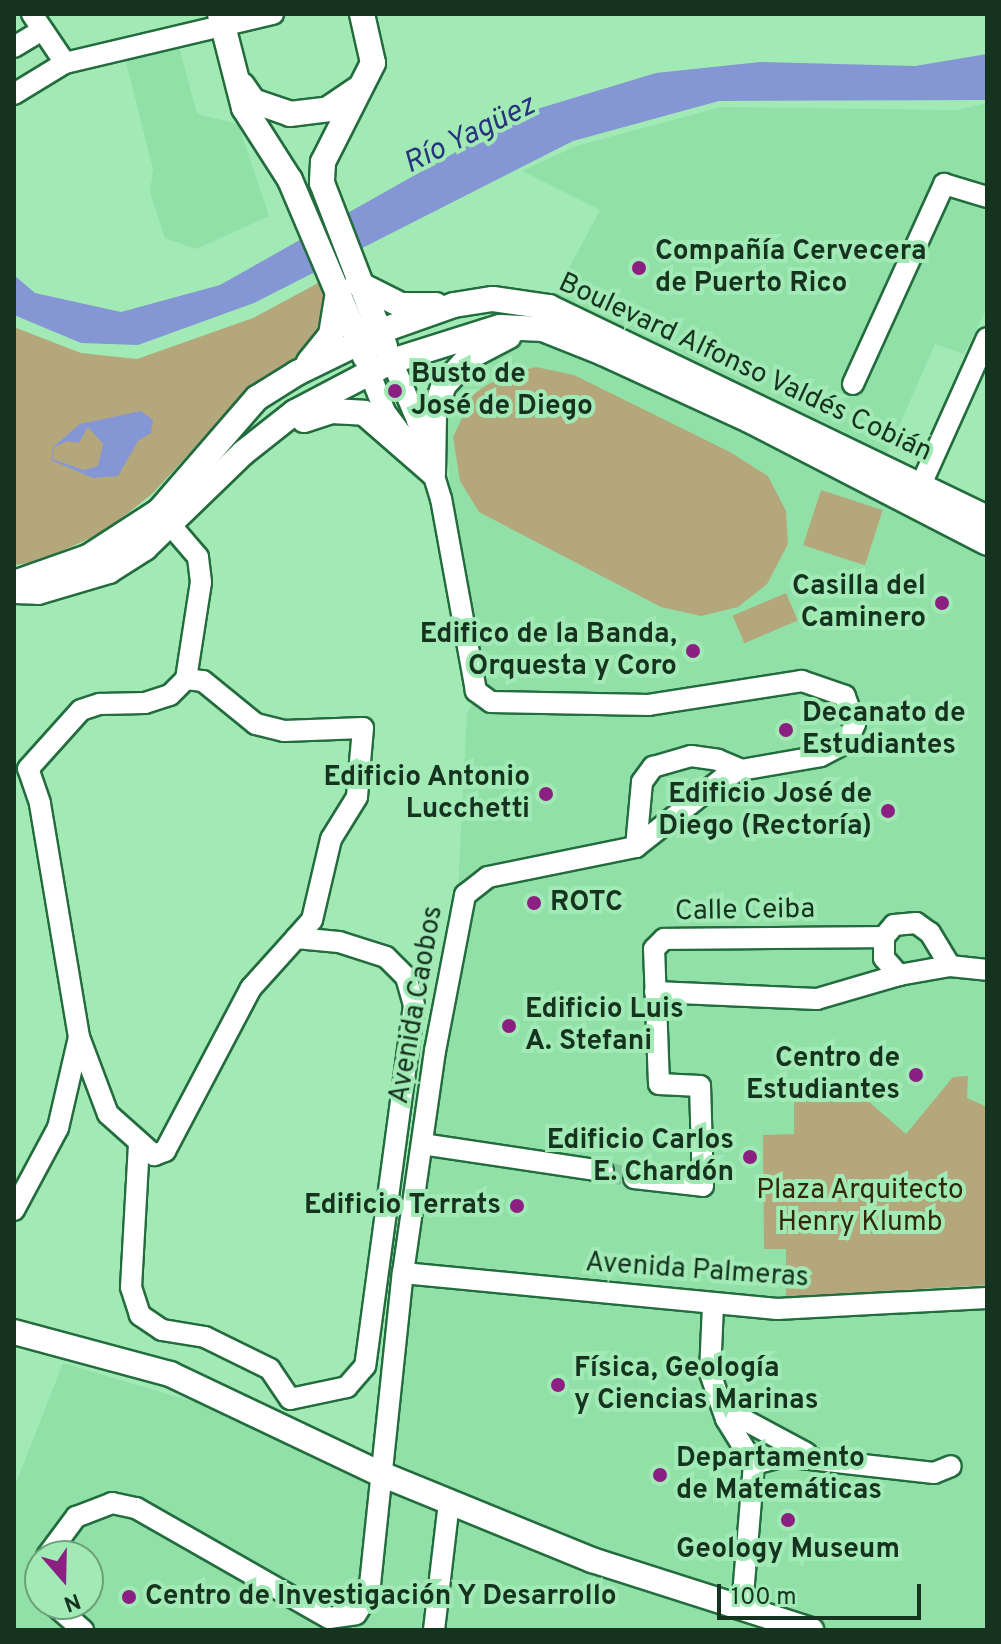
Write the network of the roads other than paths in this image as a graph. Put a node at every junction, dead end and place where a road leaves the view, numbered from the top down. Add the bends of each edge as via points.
1 (273, 14) edge
2 (362, 14) edge
3 (222, 20) edge
4 (37, 22) edge
5 (14, 47) edge
6 (65, 63) junction
7 (234, 73) junction
8 (367, 81) junction
9 (14, 94) edge
10 (987, 197) edge
11 (320, 215) junction
12 (348, 286) junction
13 (454, 305) junction
14 (543, 329) junction
15 (369, 337) junction
16 (987, 338) edge
17 (392, 361) junction
18 (369, 371) junction
19 (297, 373) junction
20 (853, 384) dead end
21 (270, 429) junction
22 (433, 473) junction
23 (917, 495) junction
24 (987, 518) edge
25 (165, 519) junction
26 (987, 543) edge
27 (14, 583) edge
28 (14, 591) edge
29 (186, 679) junction
30 (21, 769) edge
31 (741, 770) junction
32 (636, 847) junction
33 (884, 937) junction
34 (296, 938) junction
35 (950, 966) junction
36 (987, 970) edge
37 (899, 975) junction
38 (655, 992) junction
39 (79, 1037) junction
40 (422, 1144) junction
41 (139, 1146) junction
42 (603, 1171) tunnel mouth
43 (634, 1178) tunnel mouth
44 (14, 1210) edge
45 (403, 1273) junction
46 (987, 1298) edge
47 (713, 1305) junction
48 (14, 1332) edge
49 (726, 1410) junction
50 (816, 1459) junction
51 (754, 1464) junction
52 (951, 1466) dead end
53 (381, 1474) junction
54 (449, 1502) junction
55 (59, 1540) edge
56 (742, 1608) junction
57 (434, 1630) edge
58 (811, 1630) edge

1 - 3 street
2 - 8 main road via 373,63
3 - 6 street
3 - 7 main road
4 - 5 street
4 - 6 street
6 - 9 street
7 - 8 main road via 253,101 290,114 328,109
7 - 11 main road via 244,108
8 - 11 main road via 323,162
10 - 20 street via 944,184
11 - 12 main road
12 - 13 main road via 401,305
12 - 15 main road
12 - 19 main road via 331,335
13 - 15 main road, Boulevard Alfonso Valdés Cobián
13 - 23 main road, Boulevard Alfonso Valdés Cobián via 536,301
14 - 17 main road, Boulevard Alfonso Valdés Cobián via 500,327
14 - 22 main road via 498,338 469,357 444,385 434,415
14 - 23 main road, Boulevard Alfonso Valdés Cobián
15 - 17 main road
15 - 18 main road
15 - 19 main road, Boulevard Alfonso Valdés Cobián
16 - 23 street
17 - 18 main road, Boulevard Alfonso Valdés Cobián
17 - 22 street, Avenida Caobos
18 - 21 main road, Boulevard Alfonso Valdés Cobián
18 - 22 street, Avenida Caobos via 385,412
19 - 25 main road via 257,398 224,431
21 - 22 main road via 331,411 355,410
21 - 25 main road
22 - 31 street, Avenida Caobos via 476,691 491,702 649,705 802,681 826,685 845,696 855,724 847,742
23 - 24 main road, Boulevard Alfonso Valdés Cobián
23 - 26 main road, Boulevard Alfonso Valdés Cobián
25 - 27 main road via 88,557
25 - 28 main road via 109,571 38,592
25 - 29 street via 198,557 201,582
29 - 30 street via 170,695 145,703 81,710
29 - 34 street via 203,681 256,724 284,731 363,728 357,797 331,839 312,920
30 - 39 street via 40,803
31 - 32 street, Avenida Caobos
31 - 32 street via 691,756 653,767 642,782
32 - 40 street, Avenida Caobos via 488,877 465,895
33 - 35 street, Calle Ceiba via 894,925 916,923 930,933
33 - 37 street via 884,958
33 - 38 street, Calle Ceiba via 664,939 654,949
34 - 41 street via 251,988 165,1151 154,1155
34 - 41 street via 339,942 386,957 406,977 414,1005 365,1366 347,1387 290,1399 270,1369 205,1337 162,1330 140,1315 131,1287
35 - 36 street
35 - 37 street
37 - 38 street via 817,999
38 - 43 street, Calle Ceiba via 659,1084 700,1086 703,1186
39 - 41 street via 108,1114
39 - 44 street via 58,1128
40 - 42 street
40 - 45 street, Avenida Caobos
45 - 47 street, Avenida Palmeras
45 - 53 street, Avenida Caobos
46 - 47 street, Avenida Palmeras via 860,1308
47 - 49 street via 710,1373
48 - 53 main road via 170,1374
49 - 50 street
49 - 51 street
50 - 51 street via 783,1456
50 - 52 street via 934,1473
51 - 56 street
53 - 54 main road
53 - 55 street, Avenida Caobos via 369,1594 356,1614 343,1620 312,1611 136,1508 112,1503 76,1517
54 - 56 main road via 592,1560
54 - 57 street
56 - 58 main road

